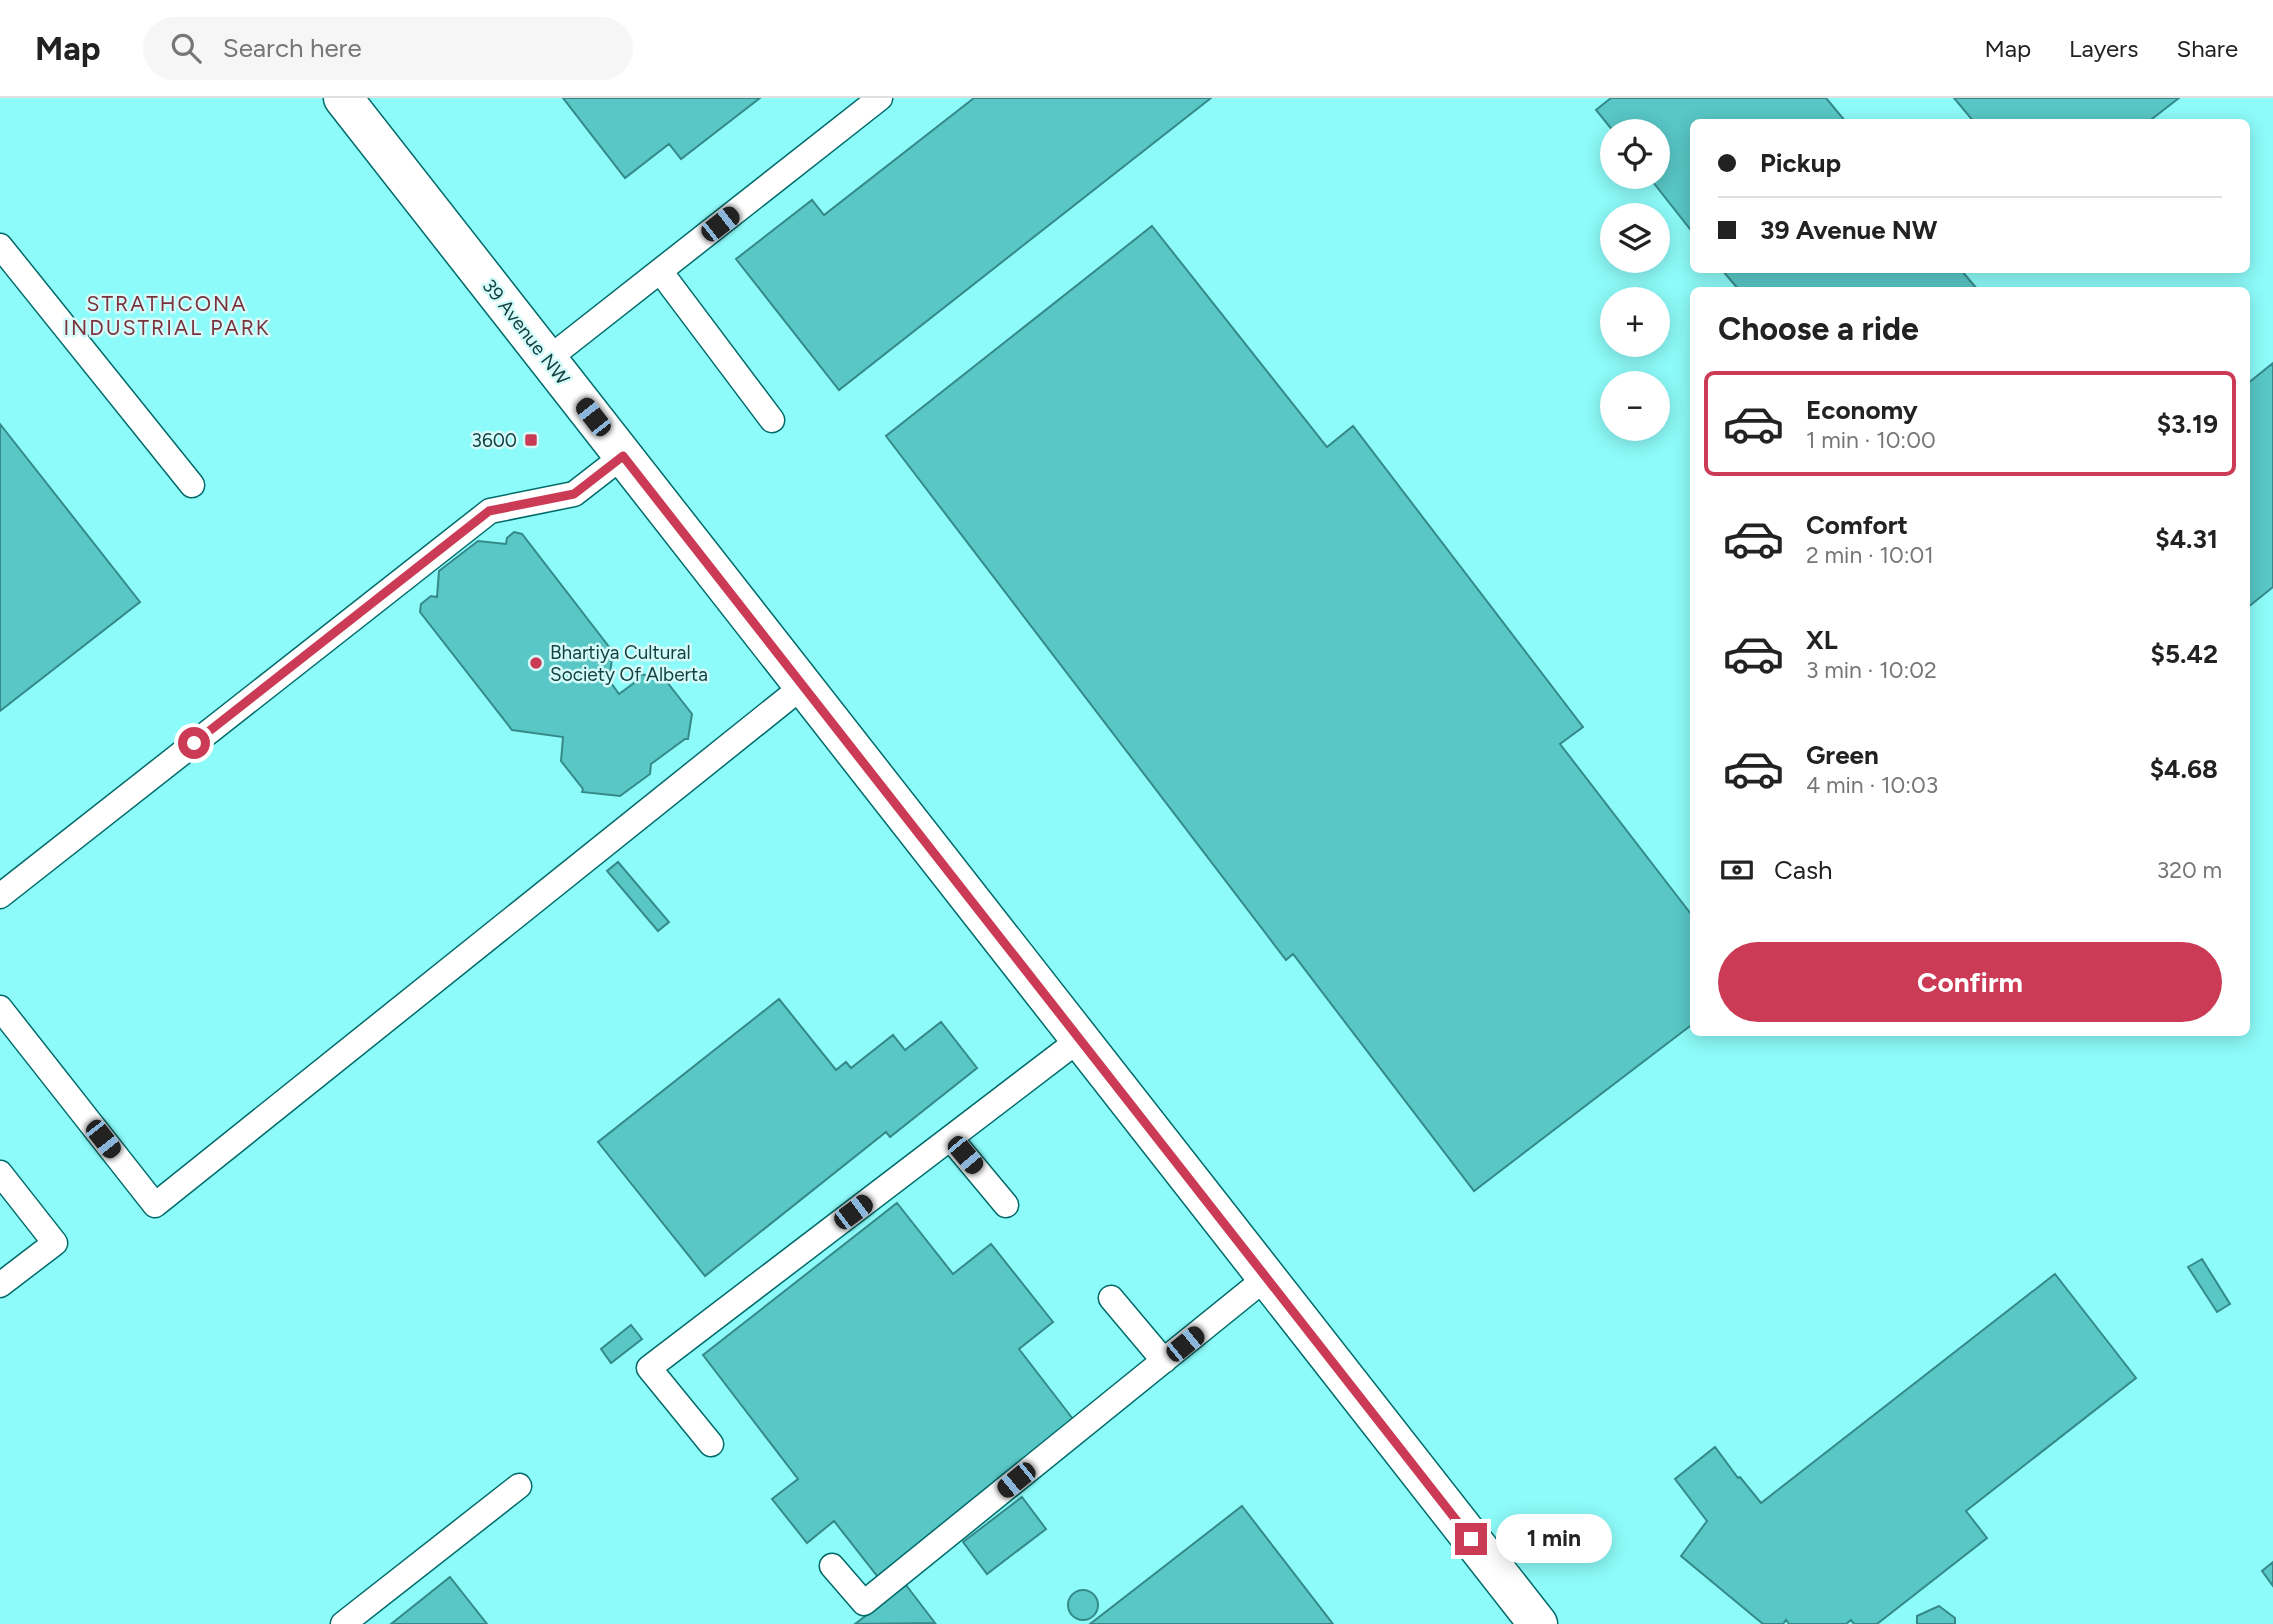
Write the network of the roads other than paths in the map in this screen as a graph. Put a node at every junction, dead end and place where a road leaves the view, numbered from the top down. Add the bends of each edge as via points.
1 (343, 98) edge
2 (880, 98) edge
3 (0, 246) edge
4 (660, 271) junction
5 (548, 359) junction
6 (772, 420) dead end
7 (623, 456) junction
8 (192, 485) dead end
9 (803, 686) junction
10 (0, 896) edge
11 (0, 1008) edge
12 (1080, 1039) junction
13 (951, 1139) junction
14 (0, 1173) edge
15 (1006, 1205) dead end
16 (1267, 1277) junction
17 (0, 1285) edge
18 (1111, 1298) dead end
19 (1164, 1361) junction
20 (711, 1444) dead end
21 (519, 1486) dead end
22 (832, 1566) dead end
23 (343, 1624) edge
24 (1538, 1624) edge

1 - 5 street, 39 Avenue NW
2 - 4 lane
3 - 8 lane
4 - 5 lane
4 - 6 lane
5 - 7 street, 39 Avenue NW
7 - 9 street, 39 Avenue NW
7 - 10 lane via 574,494 489,511
9 - 11 lane via 155,1205
9 - 12 street, 39 Avenue NW
12 - 13 lane
12 - 16 street, 39 Avenue NW
13 - 15 lane
13 - 20 lane via 649,1368
14 - 17 lane via 55,1243
16 - 19 lane
16 - 24 street, 39 Avenue NW
18 - 19 lane
19 - 22 lane via 864,1603
21 - 23 lane

